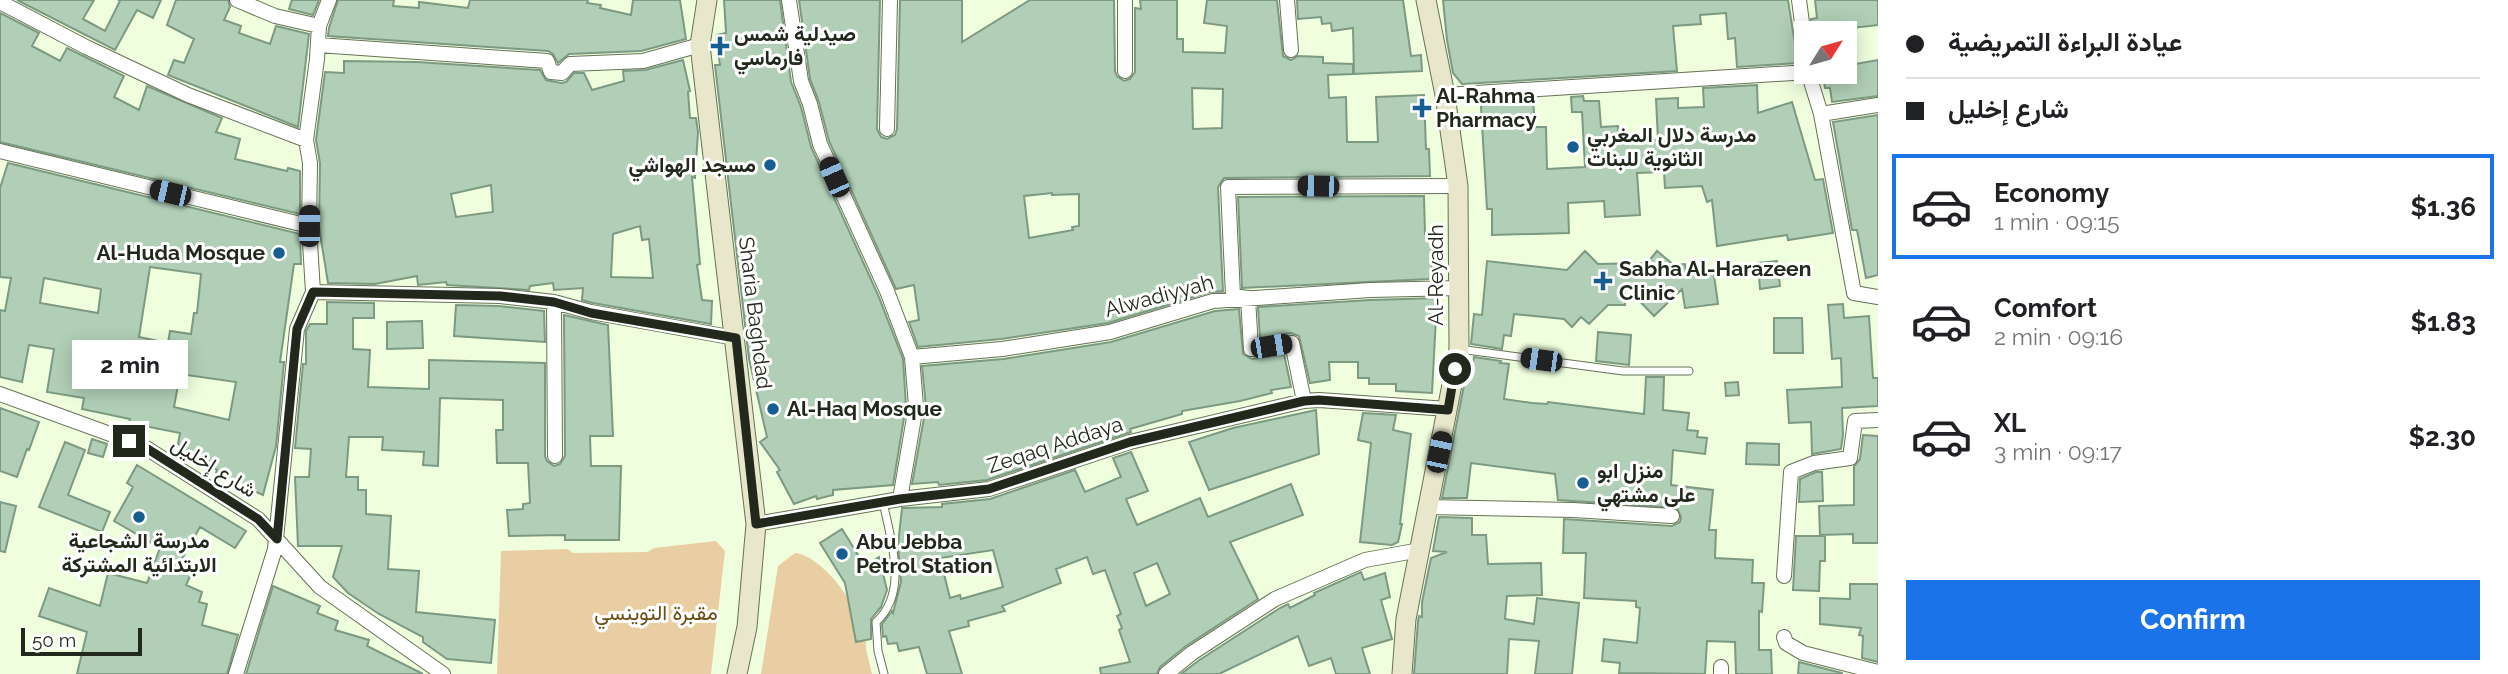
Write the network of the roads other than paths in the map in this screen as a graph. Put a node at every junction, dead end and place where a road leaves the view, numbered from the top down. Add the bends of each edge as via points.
1 (237, 0) edge
2 (329, 0) edge
3 (707, 0) edge
4 (789, 0) edge
5 (890, 0) edge
6 (1125, 0) edge
7 (1287, 0) edge
8 (1426, 0) edge
9 (1799, 0) edge
10 (0, 2) edge
11 (1802, 21) edge
12 (319, 26) junction
13 (318, 45) junction
14 (700, 45) junction
15 (1291, 50) dead end
16 (1125, 71) dead end
17 (1794, 73) edge
18 (1812, 84) edge
19 (1445, 95) junction
20 (1878, 105) edge
21 (1821, 114) junction
22 (887, 129) dead end
23 (306, 140) junction
24 (0, 151) edge
25 (1458, 186) junction
26 (309, 226) junction
27 (1460, 288) junction
28 (313, 292) junction
29 (1878, 297) edge
30 (1248, 298) junction
31 (554, 302) junction
32 (736, 338) junction
33 (1458, 349) junction
34 (912, 357) junction
35 (1689, 371) dead end
36 (0, 394) edge
37 (1304, 401) junction
38 (1448, 410) junction
39 (1878, 420) edge
40 (555, 456) dead end
41 (900, 499) junction
42 (883, 502) junction
43 (1428, 508) junction
44 (1672, 516) dead end
45 (756, 524) junction
46 (277, 539) junction
47 (1420, 550) junction
48 (1784, 576) dead end
49 (1784, 637) dead end
50 (739, 670) edge
51 (1878, 672) edge
52 (439, 673) edge
53 (236, 674) edge
54 (884, 674) edge
55 (1166, 674) edge
56 (1402, 674) edge

1 - 12 street via 275,16
2 - 12 street
3 - 14 street, Sharia Baghdad
4 - 34 street via 801,81 820,144
5 - 22 street
6 - 16 street
7 - 15 street
8 - 19 street, Al-Reyadh
9 - 11 street
10 - 23 street via 188,95
12 - 13 street
13 - 14 street via 547,61 551,72 557,73 570,64 643,61
13 - 23 street
14 - 32 street, Sharia Baghdad
17 - 19 street
18 - 21 street
19 - 25 street, Al-Reyadh
20 - 21 street
21 - 29 street via 1854,293
23 - 26 street
24 - 26 street
25 - 27 street, Al-Reyadh
25 - 30 street via 1227,187 1233,296
26 - 28 street
27 - 30 street, Alwadiyyah
27 - 33 street, Al-Reyadh
28 - 31 street via 500,296
28 - 46 street via 297,329
30 - 34 street, Alwadiyyah via 1213,301 1110,331 1002,349
30 - 37 street via 1251,349 1292,343
31 - 32 street via 591,313
31 - 40 street
32 - 45 street, Sharia Baghdad
33 - 35 lane via 1623,371
33 - 38 street, Al-Reyadh
34 - 41 street via 916,406
36 - 46 street, شارع إخليل via 143,446 258,519
37 - 38 street, Zeqaq Addaya
37 - 41 street, Zeqaq Addaya via 1130,442 989,489
38 - 43 street, Al-Reyadh
39 - 48 street via 1855,421 1850,458 1791,472
41 - 42 street, Zeqaq Addaya
42 - 45 street, Zeqaq Addaya
42 - 54 lane via 894,553 895,593 887,612 876,622
43 - 44 street
43 - 47 street, Al-Reyadh
45 - 50 street, Sharia Baghdad
46 - 52 street, شارع إخليل via 320,587
46 - 53 street
47 - 55 street via 1365,560 1275,599
47 - 56 street, Al-Reyadh via 1406,619
49 - 51 street via 1804,653

